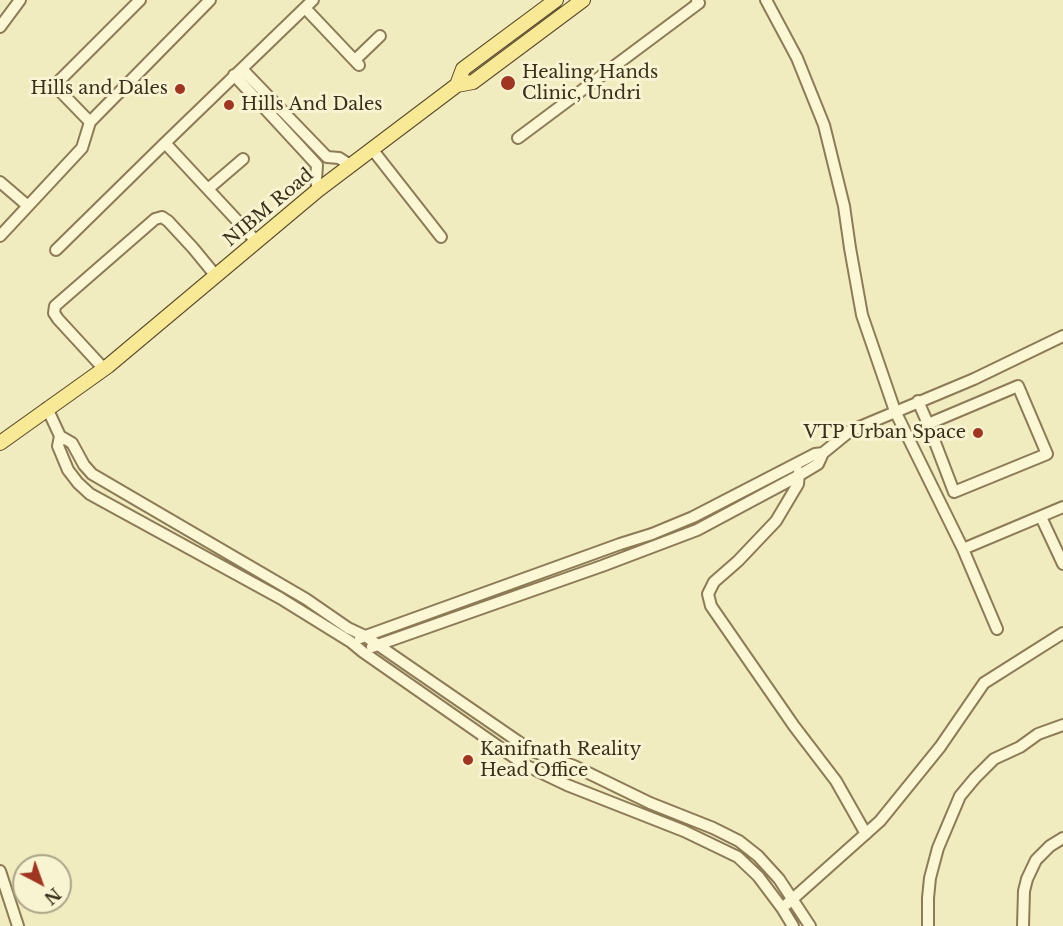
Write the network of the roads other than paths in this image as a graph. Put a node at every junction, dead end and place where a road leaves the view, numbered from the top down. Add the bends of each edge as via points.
1 (20, 0) edge
2 (140, 0) edge
3 (210, 0) edge
4 (556, 0) edge
5 (583, 0) edge
6 (697, 0) edge
7 (766, 0) edge
8 (309, 4) edge
9 (0, 27) edge
10 (380, 36) dead end
11 (238, 72) junction
12 (457, 85) junction
13 (283, 120) junction
14 (90, 122) junction
15 (518, 138) dead end
16 (165, 143) junction
17 (372, 149) junction
18 (243, 159) dead end
19 (350, 165) junction
20 (0, 182) edge
21 (208, 189) junction
22 (318, 190) junction
23 (28, 206) junction
24 (0, 236) edge
25 (441, 237) dead end
26 (256, 242) junction
27 (56, 250) dead end
28 (216, 276) junction
29 (1063, 336) edge
30 (104, 369) junction
31 (918, 401) junction
32 (47, 408) junction
33 (895, 411) junction
34 (928, 424) junction
35 (60, 436) junction
36 (0, 443) edge
37 (823, 453) junction
38 (800, 464) junction
39 (798, 476) junction
40 (1063, 507) edge
41 (1041, 517) junction
42 (963, 549) junction
43 (1063, 564) edge
44 (997, 629) dead end
45 (1063, 633) edge
46 (365, 636) junction
47 (351, 642) junction
48 (377, 645) junction
49 (363, 652) junction
50 (1063, 725) edge
51 (866, 834) junction
52 (1063, 838) edge
53 (0, 871) edge
54 (793, 899) junction
55 (782, 908) junction
56 (18, 926) edge
57 (794, 926) edge
58 (810, 926) edge
59 (928, 926) edge
60 (1023, 926) edge

1 - 9 street
2 - 14 street via 58,81 58,89
3 - 14 street
4 - 12 main road, NIBM Road via 463,69
5 - 12 main road via 473,82
6 - 15 street via 699,3
7 - 33 street via 797,58 824,125 862,315
8 - 10 street via 357,63
8 - 11 street
11 - 13 street
11 - 16 street
12 - 17 main road, NIBM Road
13 - 19 street via 327,157
13 - 22 street via 317,165
14 - 23 street via 82,148
16 - 21 street
16 - 27 street
17 - 19 main road, NIBM Road
17 - 25 street
18 - 21 street
19 - 22 main road, NIBM Road
20 - 23 street
21 - 26 street
22 - 26 main road, NIBM Road
23 - 24 street
26 - 28 main road, NIBM Road
28 - 30 main road, NIBM Road
28 - 30 street via 168,221 162,217 155,219 55,306 58,319
29 - 31 street
30 - 32 main road, NIBM Road
31 - 33 street
31 - 34 street
32 - 35 street
32 - 36 main road, NIBM Road
33 - 37 street via 850,431
33 - 42 street
34 - 34 street via 954,492 1047,454 1018,386
35 - 46 street via 72,443 92,474
35 - 47 street via 58,447 68,470 90,494 280,598
37 - 38 street
37 - 39 street via 818,464
38 - 39 street
38 - 46 street via 652,534
39 - 48 street via 697,530
39 - 51 street via 798,483 776,521 714,582 708,594 711,606 836,781
40 - 41 street
41 - 42 street
41 - 43 street
42 - 44 street
45 - 51 street via 984,683 940,747
46 - 47 street
46 - 48 street
47 - 49 street
48 - 49 street
48 - 54 street via 532,751 739,841 758,856
49 - 55 street via 525,765 738,857
50 - 59 street via 994,759 960,796 930,878
51 - 54 street
52 - 60 street via 1036,860 1027,879
53 - 56 street
54 - 55 street
54 - 58 street
55 - 57 street

